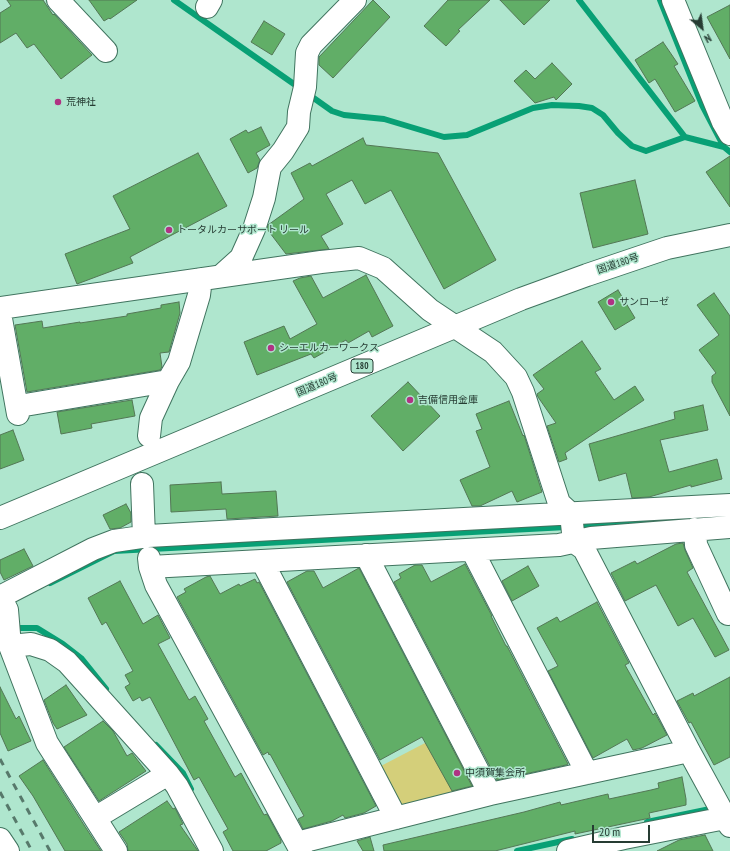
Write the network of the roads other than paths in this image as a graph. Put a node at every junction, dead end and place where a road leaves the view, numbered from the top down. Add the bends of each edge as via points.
1 (58, 0) edge
2 (355, 0) edge
3 (673, 0) edge
4 (106, 51) dead end
5 (730, 134) edge
6 (730, 235) edge
7 (211, 278) junction
8 (0, 308) edge
9 (0, 313) edge
10 (456, 326) junction
11 (168, 381) junction
12 (149, 436) dead end
13 (142, 484) dead end
14 (730, 505) edge
15 (0, 518) edge
16 (572, 527) junction
17 (730, 527) edge
18 (695, 529) junction
19 (144, 537) junction
20 (472, 550) junction
21 (366, 555) junction
22 (262, 561) junction
23 (728, 614) dead end
24 (5, 615) edge
25 (689, 751) junction
26 (587, 773) junction
27 (168, 774) junction
28 (490, 794) junction
29 (725, 816) edge
30 (95, 818) junction
31 (396, 818) junction
32 (0, 839) edge
33 (627, 844) edge
34 (299, 847) edge
35 (8, 851) edge
36 (116, 851) edge
37 (212, 851) edge
38 (568, 851) edge

1 - 4 main road
2 - 7 main road via 311,45 307,53 298,127 270,167 264,198 241,258
3 - 5 main road
6 - 10 main road, 国道180号 / 180 via 667,248 521,299
7 - 8 main road
7 - 10 main road via 359,258 383,268 430,310
7 - 11 main road via 199,295 179,362
9 - 11 main road via 21,410
10 - 15 main road, 国道180号 / 180
10 - 16 main road via 493,352 516,377 559,502
11 - 12 main road via 151,418
13 - 19 main road
14 - 16 main road
16 - 18 main road via 591,538
16 - 19 main road via 274,529
16 - 20 main road via 559,545
16 - 25 main road
17 - 18 main road
18 - 23 main road via 696,545
19 - 24 main road via 103,544
20 - 21 main road
20 - 26 main road
21 - 22 main road
21 - 28 main road
22 - 31 main road
22 - 34 main road via 149,562 156,585
24 - 27 main road via 31,644 50,650 67,662
24 - 30 main road via 47,743
25 - 26 main road
25 - 29 main road
26 - 28 main road
27 - 30 main road
27 - 37 main road
28 - 31 main road
29 - 33 main road
30 - 36 main road
31 - 34 main road
32 - 35 main road
33 - 38 main road

